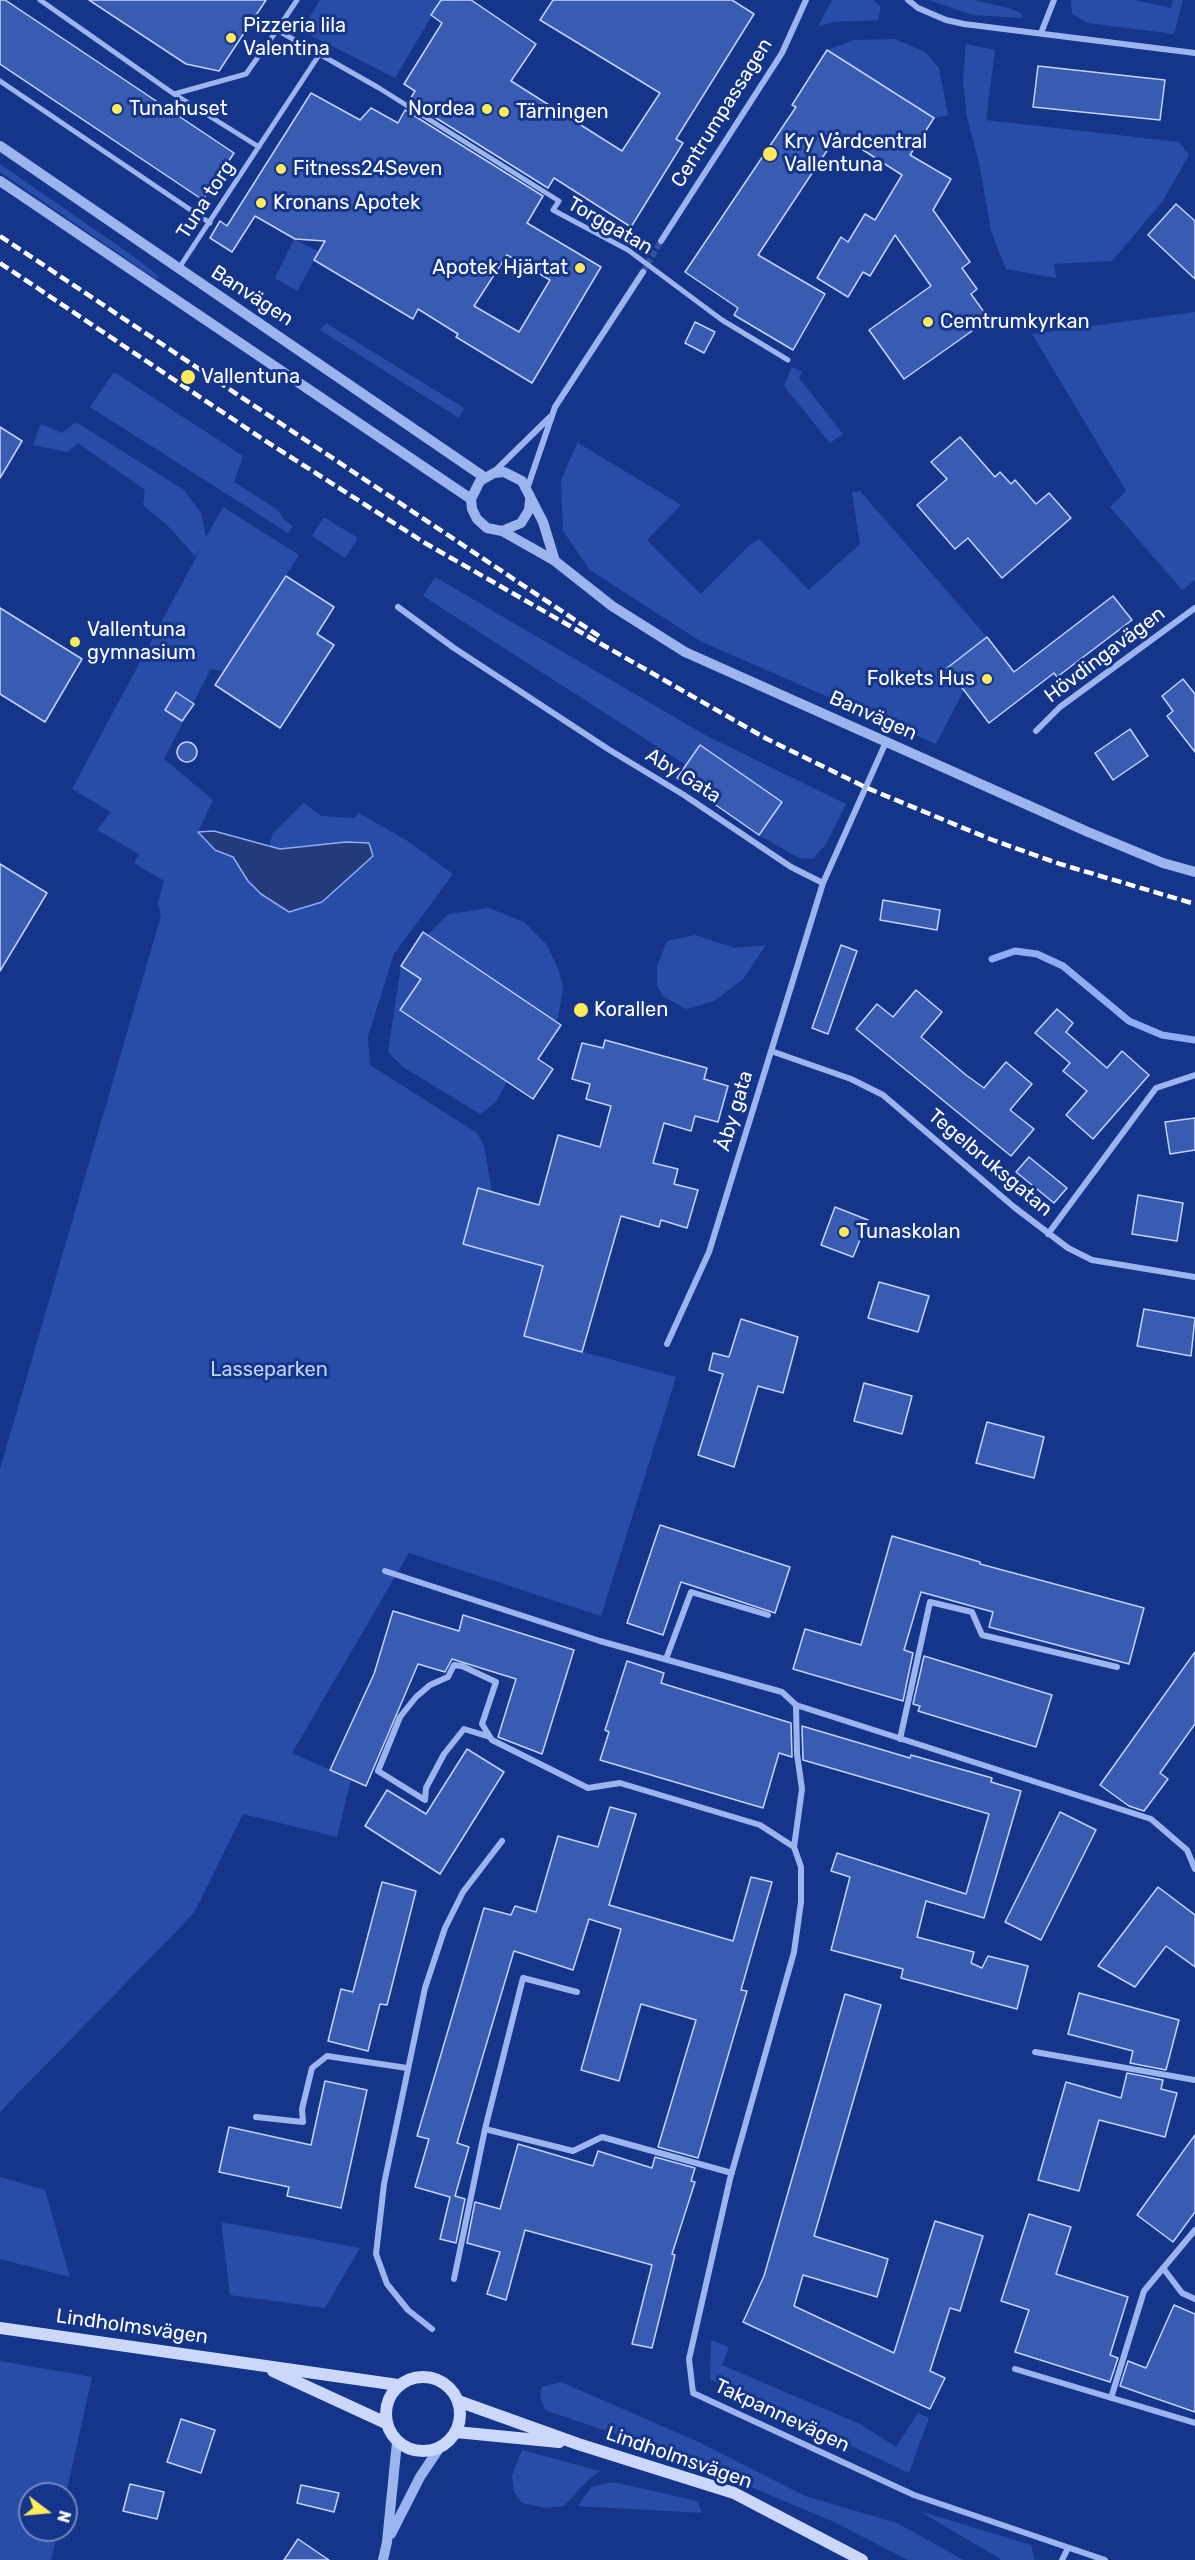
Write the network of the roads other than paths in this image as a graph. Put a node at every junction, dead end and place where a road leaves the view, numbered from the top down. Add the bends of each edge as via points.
1 (40, 0) edge
2 (297, 0) edge
3 (806, 0) edge
4 (908, 0) edge
5 (1054, 0) edge
6 (277, 30) junction
7 (1041, 33) junction
8 (1195, 53) edge
9 (319, 56) junction
10 (0, 81) edge
11 (174, 94) junction
12 (0, 146) edge
13 (259, 147) junction
14 (0, 181) edge
15 (210, 223) junction
16 (661, 241) tunnel mouth
17 (178, 270) junction
18 (643, 272) tunnel mouth
19 (788, 360) dead end
20 (550, 416) junction
21 (489, 475) junction
22 (529, 494) junction
23 (471, 499) junction
24 (502, 531) junction
25 (555, 561) junction
26 (398, 607) dead end
27 (1195, 608) edge
28 (1036, 731) dead end
29 (886, 742) junction
30 (1195, 872) edge
31 (823, 883) junction
32 (771, 1051) junction
33 (1195, 1075) edge
34 (1048, 1233) junction
35 (1195, 1277) edge
36 (667, 1344) dead end
37 (385, 1571) dead end
38 (768, 1615) dead end
39 (666, 1659) junction
40 (1117, 1667) dead end
41 (796, 1705) junction
42 (490, 1737) junction
43 (900, 1738) junction
44 (502, 1841) dead end
45 (794, 1847) junction
46 (1195, 1869) edge
47 (577, 1992) dead end
48 (1035, 2052) dead end
49 (407, 2068) junction
50 (1195, 2080) edge
51 (256, 2117) dead end
52 (485, 2129) junction
53 (732, 2172) junction
54 (1195, 2230) edge
55 (1162, 2268) junction
56 (454, 2279) dead end
57 (1195, 2299) edge
58 (0, 2328) edge
59 (432, 2329) dead end
60 (258, 2364) junction
61 (1015, 2369) dead end
62 (398, 2385) junction
63 (1111, 2398) junction
64 (458, 2401) junction
65 (386, 2423) junction
66 (1195, 2423) edge
67 (456, 2432) junction
68 (398, 2442) junction
69 (578, 2444) junction
70 (440, 2447) junction
71 (387, 2542) junction
72 (1068, 2548) junction
73 (382, 2560) edge
74 (862, 2560) edge
75 (1062, 2560) edge
76 (1105, 2560) edge

1 - 11 street, Tuna torg
2 - 6 street
3 - 16 street, Centrumpassagen via 782,52
4 - 7 street via 946,20
5 - 7 street
6 - 9 street
6 - 11 street via 246,74
7 - 8 street
9 - 13 street, Tuna torg
9 - 19 street, Torggatan via 379,88 559,201 553,210 628,250 722,320
10 - 15 street
11 - 13 street, Tuna torg
12 - 17 street, Banvägen
13 - 15 street, Tuna torg
14 - 23 street, Banvägen
15 - 17 street, Tuna torg
17 - 21 street, Banvägen
18 - 20 street
20 - 21 street
20 - 22 street
21 - 22 street, Banvägen via 504,472 522,481
21 - 23 street via 474,489
22 - 24 street via 529,510 520,523
22 - 25 street, Banvägen
23 - 24 street, Banvägen via 477,519 487,528
24 - 25 street, Banvägen
25 - 29 street, Banvägen via 612,606 685,652
26 - 31 street, Aby Gata via 599,743 791,867
27 - 28 street, Hövdingavägen via 1060,707
29 - 30 street, Banvägen via 1098,837
29 - 31 street
31 - 32 street, Åby gata
32 - 34 street, Tegelbruksgatan via 851,1079 883,1095
32 - 36 street, Åby gata via 709,1252
33 - 34 street via 1156,1088
34 - 35 street, Tegelbruksgatan via 1092,1260
37 - 39 street
38 - 39 street via 691,1592
39 - 41 street via 782,1692
40 - 43 street via 982,1635 972,1612 930,1602
41 - 43 street
41 - 45 street via 802,1789
42 - 42 street via 482,1724 496,1682 482,1673 454,1665 448,1677 430,1685 400,1717 378,1771 425,1800 426,1788 444,1754 464,1729
42 - 45 street via 588,1788 620,1783 760,1825
43 - 46 street via 1151,1819 1187,1850
44 - 49 street via 463,1892 445,1928 425,1988
45 - 53 street, Takpannevägen via 801,1867 801,1902 794,1952
47 - 52 street via 523,1978
48 - 50 street
49 - 51 street via 327,2056 312,2068 302,2109 303,2122
49 - 59 street via 390,2145 376,2254 387,2284 408,2310
52 - 53 street via 573,2151 602,2137
52 - 56 street
53 - 72 street, Takpannevägen via 689,2358 693,2393 914,2495
54 - 55 street
55 - 57 street via 1182,2293
55 - 63 street via 1144,2291
58 - 60 main road, Lindholmsvägen
60 - 62 main road, Lindholmsvägen
60 - 65 main road, Lindholmsvägen
61 - 63 street
62 - 64 main road, Lindholmsvägen via 417,2377 437,2379
62 - 65 main road via 387,2402
63 - 66 street
64 - 67 main road via 461,2411
64 - 69 main road, Lindholmsvägen
65 - 68 main road
67 - 69 main road, Lindholmsvägen
67 - 70 main road
68 - 70 main road via 418,2451
68 - 71 street
69 - 74 main road, Lindholmsvägen via 734,2493
70 - 71 street
71 - 73 street
72 - 75 street
72 - 76 street

